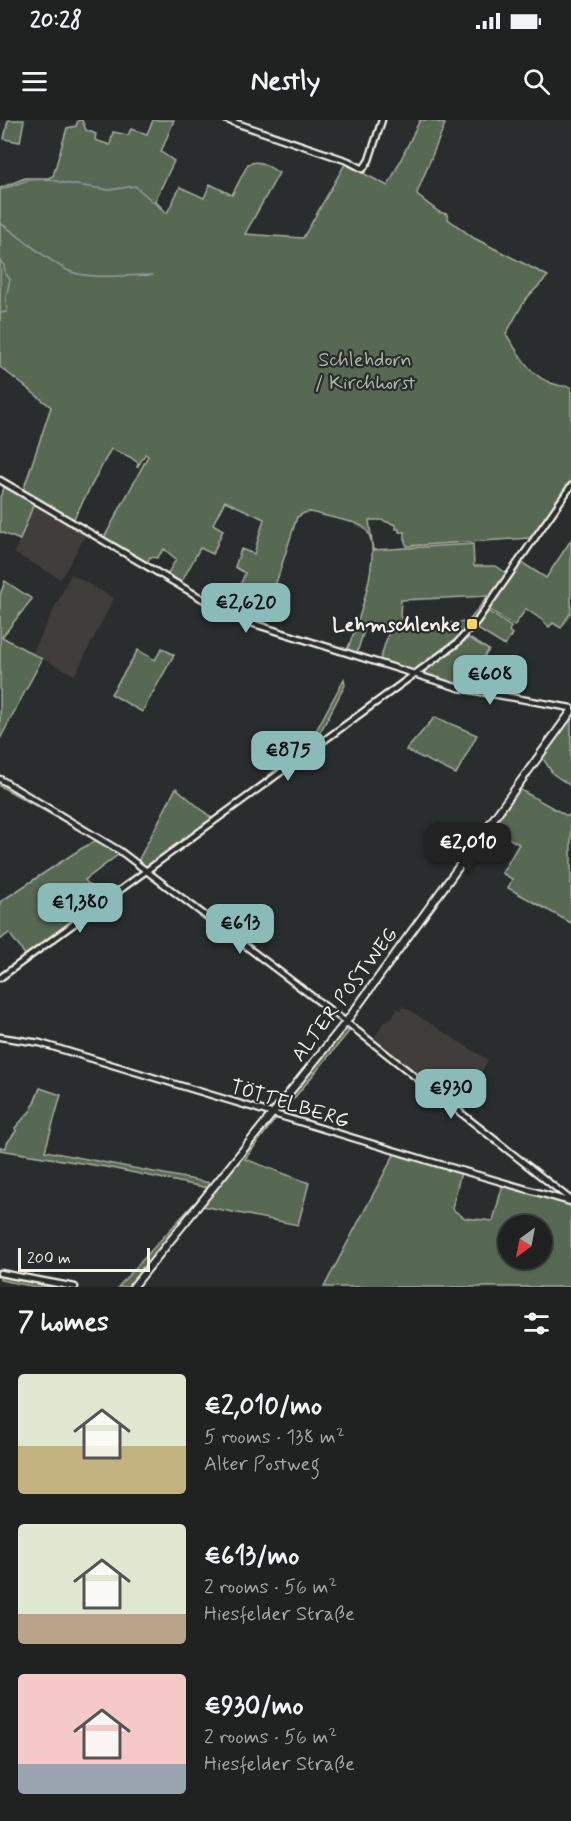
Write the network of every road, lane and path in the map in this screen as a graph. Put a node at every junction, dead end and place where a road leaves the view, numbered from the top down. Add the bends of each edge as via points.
1 (227, 120) edge
2 (382, 120) edge
3 (0, 480) edge
4 (571, 486) edge
5 (416, 674) junction
6 (571, 710) edge
7 (0, 779) edge
8 (148, 871) junction
9 (0, 978) edge
10 (346, 1022) junction
11 (0, 1038) edge
12 (273, 1113) junction
13 (571, 1201) edge
14 (0, 1273) edge
15 (75, 1287) edge
16 (133, 1287) edge

1 - 2 street via 348,161 363,170
3 - 5 street via 235,618
4 - 5 street via 474,625 458,643
5 - 6 street via 468,690
5 - 8 street
6 - 10 main road, ALTER POSTWEG
7 - 8 street
8 - 9 street
8 - 10 street
10 - 12 main road, ALTER POSTWEG
10 - 13 street
11 - 12 street, TÖTTELBERG via 40,1043
12 - 13 street, TÖTTELBERG
12 - 16 main road, ALTER POSTWEG
14 - 15 street

